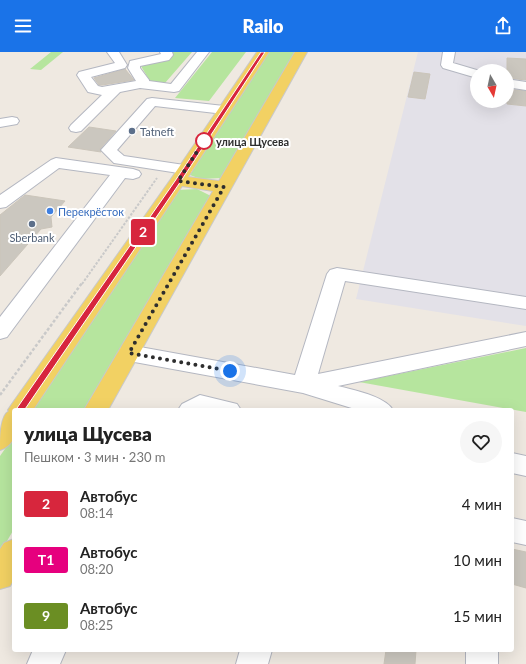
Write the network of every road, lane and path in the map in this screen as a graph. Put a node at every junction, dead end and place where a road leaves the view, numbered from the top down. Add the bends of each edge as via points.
1 (112, 52) edge
2 (166, 52) edge
3 (203, 52) edge
4 (263, 52) edge
5 (301, 52) edge
6 (449, 52) edge
7 (470, 72) edge
8 (140, 84) junction
9 (514, 84) edge
10 (526, 86) edge
11 (115, 89) junction
12 (224, 110) junction
13 (76, 128) dead end
14 (121, 172) junction
15 (181, 175) junction
16 (158, 178) junction
17 (224, 187) junction
18 (0, 203) edge
19 (526, 303) edge
20 (0, 332) edge
21 (526, 339) edge
22 (129, 353) junction
23 (303, 385) junction
24 (0, 395) edge
25 (357, 405) edge
26 (20, 408) edge
27 (97, 408) edge
28 (193, 408) edge
29 (219, 408) edge
30 (371, 408) edge
31 (514, 463) edge
32 (526, 466) edge
33 (514, 530) edge
34 (526, 533) edge
35 (12, 555) edge
36 (0, 576) edge
37 (49, 652) edge
38 (255, 652) edge
39 (482, 652) edge
40 (44, 664) edge
41 (252, 664) edge
42 (482, 664) edge

1 - 11 lane via 121,65 83,76 95,90
2 - 8 lane via 165,57 134,64 143,80
3 - 8 lane via 174,88
4 - 12 main road
5 - 17 main road
6 - 7 lane via 447,65
8 - 11 lane
9 - 10 lane
11 - 13 lane
12 - 15 main road
12 - 15 lane via 152,102 109,150 119,160
14 - 16 lane
14 - 18 lane via 56,163
14 - 20 lane
15 - 16 lane
15 - 17 main road
15 - 26 main road
16 - 24 path
17 - 22 main road
19 - 23 lane via 337,274
21 - 23 lane
22 - 23 lane
22 - 27 main road
23 - 25 lane
25 - 30 lane
28 - 29 lane via 200,404
31 - 32 lane
33 - 34 lane
35 - 36 main road
37 - 40 lane
38 - 41 lane
39 - 42 lane

